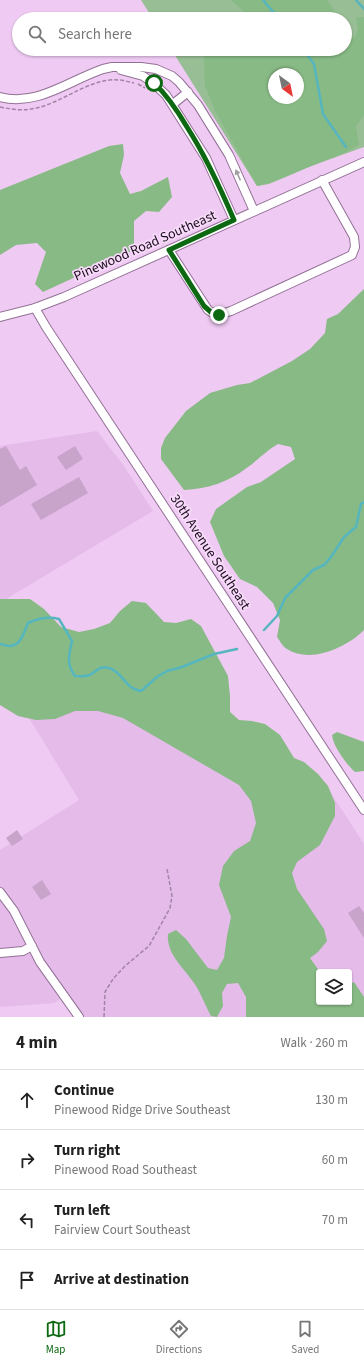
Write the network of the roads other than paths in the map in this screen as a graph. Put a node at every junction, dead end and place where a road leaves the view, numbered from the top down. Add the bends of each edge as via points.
1 (112, 67) junction
2 (188, 92) junction
3 (0, 98) edge
4 (173, 104) junction
5 (364, 162) edge
6 (322, 180) junction
7 (254, 211) junction
8 (234, 220) junction
9 (169, 250) junction
10 (35, 308) junction
11 (0, 317) edge
12 (364, 810) edge
13 (0, 892) edge
14 (32, 946) junction
15 (0, 953) edge
16 (79, 1017) edge

1 - 2 street via 156,69 172,76
1 - 3 street via 84,76 37,97
1 - 4 street via 142,76
2 - 4 street
7 -> 2 street via 229,155
4 - 8 street via 212,169
5 - 6 street, Pinewood Road Southeast
6 - 7 street, Pinewood Road Southeast
6 - 9 street via 354,237 355,247 352,255 232,311 219,315 208,310
7 - 8 street, Pinewood Road Southeast
8 - 9 street, Pinewood Road Southeast
9 - 10 street, Pinewood Road Southeast
10 - 11 street, Pinewood Road Southeast
10 - 12 street, 30th Avenue Southeast
13 - 14 street via 14,911
14 - 15 street via 23,951
14 - 16 street via 40,962

